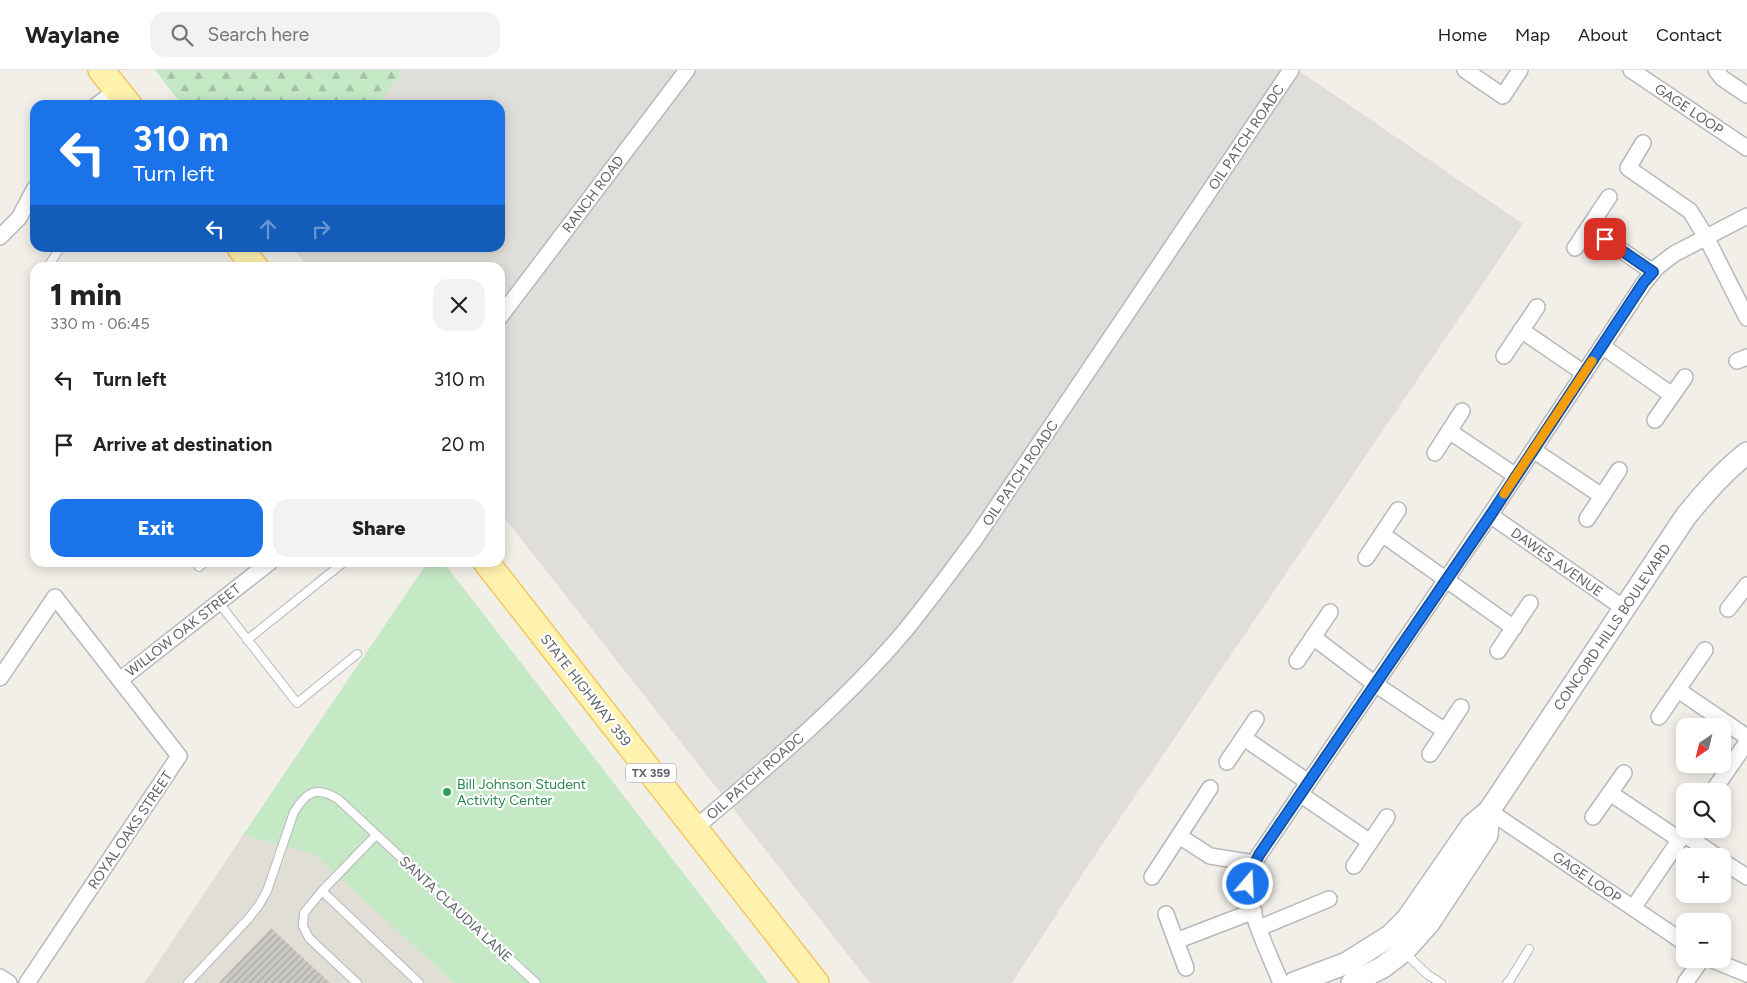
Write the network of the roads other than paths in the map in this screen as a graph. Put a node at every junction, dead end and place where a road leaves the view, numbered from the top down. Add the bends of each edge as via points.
1 (101, 70) edge
2 (687, 70) edge
3 (1291, 70) edge
4 (1465, 70) edge
5 (1520, 70) edge
6 (1631, 70) edge
7 (1716, 70) edge
8 (1747, 95) edge
9 (123, 97) edge
10 (1644, 143) dead end
11 (1747, 148) edge
12 (30, 197) edge
13 (1609, 197) dead end
14 (1747, 216) edge
15 (1589, 228) junction
16 (0, 237) edge
17 (1706, 237) junction
18 (1575, 248) dead end
19 (243, 252) edge
20 (251, 262) edge
21 (1653, 272) junction
22 (1537, 307) dead end
23 (505, 310) edge
24 (1747, 318) edge
25 (1521, 330) junction
26 (1602, 346) junction
27 (1504, 356) dead end
28 (1584, 373) junction
29 (1684, 377) dead end
30 (1672, 395) junction
31 (1462, 411) dead end
32 (1655, 420) dead end
33 (1449, 431) junction
34 (1533, 450) junction
35 (1435, 453) dead end
36 (1747, 453) edge
37 (1619, 470) dead end
38 (1516, 476) junction
39 (1602, 496) junction
40 (1398, 510) dead end
41 (1490, 516) junction
42 (1587, 519) dead end
43 (1382, 534) junction
44 (1366, 558) dead end
45 (264, 567) edge
46 (338, 567) edge
47 (490, 567) edge
48 (1447, 579) junction
49 (1747, 586) edge
50 (218, 603) junction
51 (1530, 603) dead end
52 (1624, 609) junction
53 (1728, 609) dead end
54 (1330, 612) dead end
55 (1514, 628) junction
56 (1313, 637) junction
57 (247, 640) junction
58 (1498, 650) dead end
59 (1705, 650) dead end
60 (357, 654) dead end
61 (1297, 661) dead end
62 (0, 678) edge
63 (120, 680) junction
64 (1375, 684) junction
65 (1678, 690) junction
66 (1461, 707) dead end
67 (1659, 717) dead end
68 (1256, 719) dead end
69 (1445, 731) junction
70 (1747, 737) edge
71 (1244, 738) junction
72 (1747, 742) edge
73 (1430, 754) dead end
74 (1227, 762) dead end
75 (1624, 773) dead end
76 (1719, 783) edge
77 (1210, 788) dead end
78 (1304, 788) junction
79 (1610, 793) junction
80 (1489, 811) junction
81 (1387, 817) dead end
82 (1593, 817) dead end
83 (694, 828) junction
84 (1676, 830) edge
85 (376, 835) junction
86 (1179, 836) junction
87 (1681, 838) edge
88 (1690, 838) edge
89 (1370, 842) junction
90 (1704, 848) edge
91 (1254, 863) junction
92 (1354, 866) dead end
93 (1731, 867) edge
94 (1152, 877) dead end
95 (1747, 877) edge
96 (322, 891) junction
97 (1330, 900) dead end
98 (1633, 908) junction
99 (1254, 911) junction
100 (1166, 914) dead end
101 (1259, 928) junction
102 (1676, 937) edge
103 (1176, 941) junction
104 (1397, 944) junction
105 (1529, 949) dead end
106 (1186, 968) dead end
107 (1696, 968) edge
108 (1731, 968) edge
109 (1747, 974) edge
110 (0, 977) edge
111 (9, 983) edge
112 (27, 983) edge
113 (188, 983) edge
114 (357, 983) edge
115 (420, 983) edge
116 (536, 983) edge
117 (816, 983) edge
118 (1281, 983) edge
119 (1294, 983) edge
120 (1352, 983) edge
121 (1441, 983) edge
122 (1507, 983) edge
123 (1685, 983) edge

1 - 9 main road
2 - 23 street, RANCH ROAD
3 - 83 street, OIL PATCH ROADC via 980,531 932,597 869,670 800,739
4 - 5 street via 1503,96
6 - 11 street, GAGE LOOP
7 - 8 street
10 - 17 street via 1628,168 1690,211
12 - 16 street via 19,218
13 - 15 street
14 - 17 street
15 - 18 street
15 - 21 street
17 - 21 street via 1674,254
17 - 24 street
19 - 20 main road
21 - 26 street
22 - 25 street
25 - 27 street
25 - 28 street
26 - 28 street
26 - 30 street
28 - 34 street
29 - 30 street
30 - 32 street
31 - 33 street
33 - 35 street
33 - 38 street
34 - 38 street
34 - 39 street
36 - 52 street, CONCORD HILLS BOULEVARD via 1686,516
37 - 39 street
38 - 41 street
39 - 42 street
40 - 43 street
41 - 48 street
41 - 52 street, DAWES AVENUE
43 - 44 street
43 - 48 street
45 - 50 street, WILLOW OAK STREET
46 - 57 lane
47 - 83 main road, STATE HIGHWAY 359 / TX 359
48 - 55 street
48 - 64 street
49 - 53 street
50 - 57 lane
50 - 63 street, WILLOW OAK STREET
51 - 55 street
52 - 80 street, CONCORD HILLS BOULEVARD
54 - 56 street
55 - 58 street
56 - 61 street
56 - 64 street
57 - 60 lane via 296,703
59 - 65 street
62 - 63 street via 55,597
63 - 112 street, ROYAL OAKS STREET via 179,756
64 - 69 street
64 - 78 street
65 - 67 street
65 - 70 street
66 - 69 street
68 - 71 street
69 - 73 street
71 - 74 street
71 - 78 street
72 - 76 street
75 - 79 street
77 - 86 street
78 - 89 street
78 - 91 street
79 - 82 street
79 - 84 street
80 - 98 street, GAGE LOOP
80 - 104 street, CONCORD HILLS BOULEVARD via 1472,825 1407,920
81 - 89 street
83 - 117 main road, STATE HIGHWAY 359 / TX 359
85 - 96 lane
85 - 113 lane, SANTA CLAUDIA LANE via 326,791 306,797 294,812 267,892 259,905
85 - 116 lane, SANTA CLAUDIA LANE
86 - 91 street via 1210,856
86 - 94 street
87 - 98 street
88 - 90 street
89 - 92 street
91 - 99 street via 1248,884
93 - 95 street
96 - 114 lane via 304,913 303,926 309,938
96 - 115 lane
97 - 101 street
98 - 102 street, GAGE LOOP
99 - 101 street
99 - 103 street
100 - 103 street
101 - 118 street
103 - 106 street
104 - 119 street, CONCORD HILLS BOULEVARD
104 - 120 street, CONCORD HILLS BOULEVARD via 1383,967
104 - 121 lane via 1428,975
105 - 122 lane
107 - 123 street
108 - 109 street
110 - 111 street

